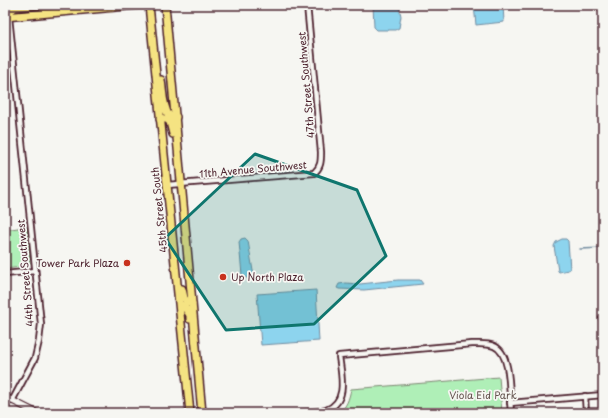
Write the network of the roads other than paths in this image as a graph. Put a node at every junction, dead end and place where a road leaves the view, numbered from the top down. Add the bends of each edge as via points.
1 (7, 5) edge
2 (41, 5) edge
3 (138, 5) edge
4 (149, 5) edge
5 (165, 5) edge
6 (307, 5) edge
7 (5, 8) edge
8 (7, 17) edge
9 (154, 54) junction
10 (176, 117) junction
11 (160, 119) junction
12 (179, 156) junction
13 (321, 164) joint
14 (182, 184) junction
15 (167, 185) junction
16 (173, 242) junction
17 (35, 271) junction
18 (5, 274) edge
19 (180, 304) junction
20 (192, 304) junction
21 (198, 366) junction
22 (603, 395) edge
23 (585, 396) junction
24 (5, 397) edge
25 (12, 401) junction
26 (510, 403) junction
27 (313, 412) edge
28 (37, 413) edge
29 (190, 413) edge
30 (202, 413) edge
31 (301, 413) edge
32 (511, 413) edge
33 (586, 413) edge

1 - 7 main road
2 - 8 main road via 15,7
3 - 8 main road
4 - 9 main road, 45th Street South
5 - 10 main road
6 - 13 street, 47th Street Southwest
8 - 17 street, 44th Street Southwest
9 - 10 main road via 165,106 169,116
9 - 11 main road, 45th Street South
10 - 12 main road
11 - 12 main road via 167,118 170,122 175,150
11 - 15 main road, 45th Street South
12 - 14 main road
13 - 14 street, 11th Avenue Southwest via 314,173
14 - 15 street, 11th Avenue Southwest
14 - 20 main road
15 - 16 main road, 45th Street South
16 - 19 main road, 45th Street South
16 - 20 main road via 178,255 184,298
17 - 18 street
17 - 25 street, 44th Street Southwest via 41,324 36,358
19 - 21 main road via 190,315 192,344
19 - 29 main road, 45th Street South
20 - 21 main road
21 - 30 main road
22 - 23 street
23 - 26 street
23 - 33 street
24 - 25 street
25 - 28 street
26 - 27 street via 504,356 494,346 487,344 339,356 342,395 332,407
26 - 32 street
27 - 31 street

